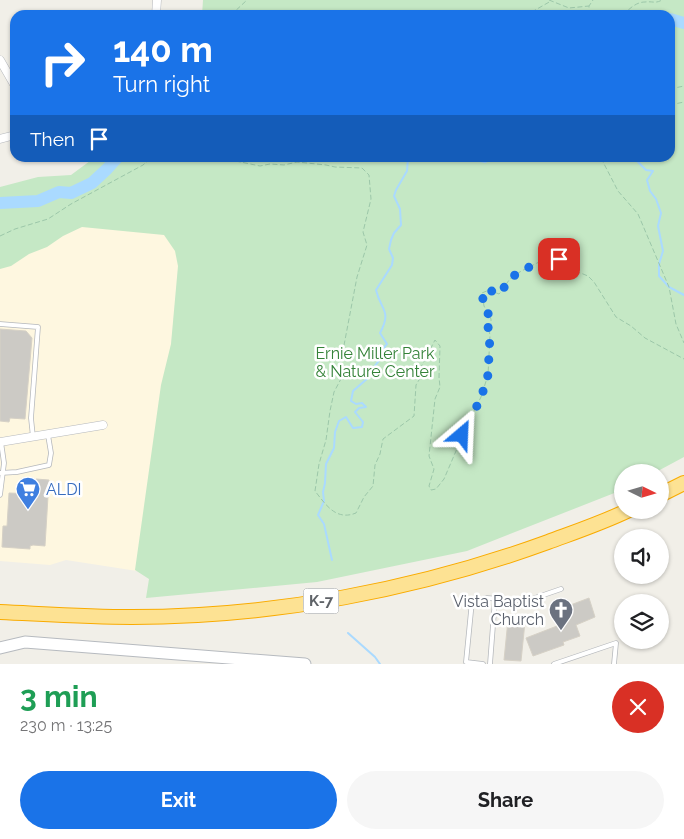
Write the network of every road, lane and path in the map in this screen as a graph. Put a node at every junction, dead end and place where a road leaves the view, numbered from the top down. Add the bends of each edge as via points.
1 (247, 0) edge
2 (593, 0) edge
3 (662, 0) edge
4 (550, 1) edge
5 (589, 6) junction
6 (236, 10) edge
7 (535, 10) edge
8 (589, 10) edge
9 (629, 10) edge
10 (0, 60) edge
11 (10, 77) edge
12 (146, 162) edge
13 (240, 162) edge
14 (297, 162) edge
15 (297, 162) edge
16 (603, 162) edge
17 (0, 236) edge
18 (0, 324) edge
19 (684, 343) edge
20 (684, 359) edge
21 (103, 425) dead end
22 (48, 435) junction
23 (33, 437) junction
24 (0, 442) edge
25 (1, 473) edge
26 (684, 483) edge
27 (669, 490) edge
28 (0, 495) edge
29 (614, 517) edge
30 (561, 589) dead end
31 (495, 598) junction
32 (0, 612) edge
33 (0, 648) edge
34 (188, 660) edge
35 (299, 664) edge
36 (305, 664) edge
37 (483, 664) edge
38 (490, 664) edge
39 (554, 664) edge
40 (614, 664) edge

1 - 6 path
2 - 5 path
3 - 9 path via 656,3 644,1
4 - 5 path via 569,8
4 - 7 path
5 - 8 path
10 - 11 street
12 - 17 path via 48,219
13 - 15 path via 260,166
14 - 20 path via 362,168 369,174 371,198 363,232 367,245 357,277 341,361 342,377 334,392 315,490 329,510 339,515 356,513 373,486 383,439 414,416 416,385 422,376 419,370 435,340 440,346 440,387 435,399 429,456 434,469 429,486 431,490 436,489 444,479 481,398 488,375 488,327 491,319 482,293 489,290 499,294 509,280 548,257 559,259 588,276 616,317 645,338
16 - 19 path via 618,190 638,214 669,287 676,324
18 - 23 lane via 38,327 31,418
21 - 22 street
22 - 23 street
22 - 25 lane via 51,453 48,465
23 - 24 street
24 - 25 lane via 4,463
25 - 28 lane
26 - 27 highway
29 - 32 highway, K-7 via 435,578 325,600 161,616 90,617
30 - 31 lane via 526,601
31 - 37 lane via 472,601 466,662
31 - 38 lane
33 - 34 street via 25,642
34 - 35 street
35 - 36 street
39 - 40 lane via 616,643

